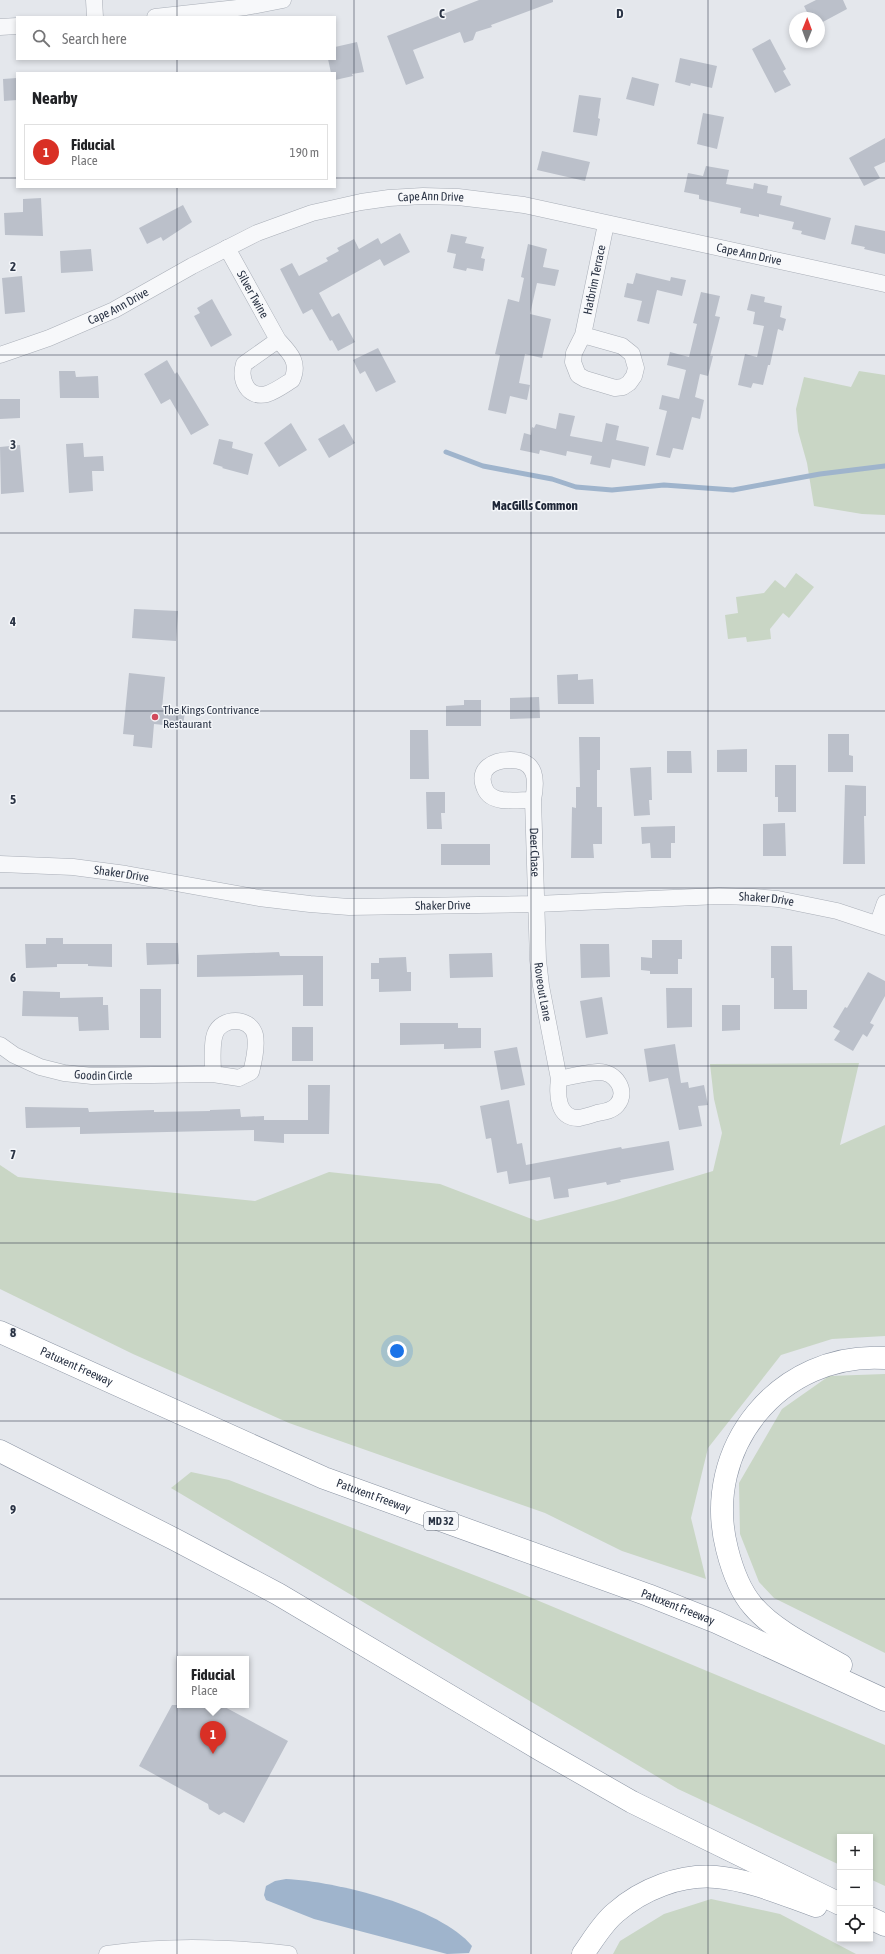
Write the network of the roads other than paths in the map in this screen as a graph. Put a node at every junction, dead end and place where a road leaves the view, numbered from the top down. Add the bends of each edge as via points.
1 (94, 0) edge
2 (283, 0) edge
3 (95, 16) edge
4 (165, 16) edge
5 (16, 26) edge
6 (0, 27) edge
7 (606, 224) junction
8 (228, 248) junction
9 (885, 284) edge
10 (583, 335) dead end
11 (278, 340) dead end
12 (0, 355) edge
13 (533, 800) dead end
14 (0, 864) edge
15 (885, 903) edge
16 (536, 904) junction
17 (881, 925) edge
18 (0, 1045) edge
19 (213, 1074) dead end
20 (559, 1078) dead end
21 (0, 1332) edge
22 (885, 1358) edge
23 (0, 1451) edge
24 (885, 1691) edge
25 (885, 1700) edge
26 (837, 1903) edge
27 (837, 1913) edge
28 (873, 1919) edge
29 (873, 1925) edge
30 (885, 1925) edge
31 (885, 1929) edge
32 (597, 1933) junction
33 (107, 1954) edge
34 (289, 1954) edge
35 (583, 1954) edge
36 (595, 1954) edge

1 - 3 street
2 - 4 street via 217,11
5 - 6 street
7 - 8 street, Cape Ann Drive via 524,205 423,196 361,202 312,213 257,233
7 - 9 street, Cape Ann Drive
7 - 10 street, Hatbrim Terrace
8 - 11 street, Silver Twine
8 - 12 street, Cape Ann Drive via 114,310 49,338
13 - 16 street, Deer Chase
14 - 16 street, Shaker Drive via 72,867 310,904 398,907
15 - 17 street
16 - 17 street, Shaker Drive via 719,896 752,897 805,904
16 - 20 street, Roveout Lane via 541,986
18 - 19 street, Goodin Circle via 14,1056 40,1067 64,1073 92,1076
21 - 25 highway, Patuxent Freeway / MD 32 via 324,1478 648,1595 716,1622
22 - 24 highway via 849,1359 822,1367 801,1375 781,1389 760,1409 733,1452 724,1479 721,1508 723,1533 730,1563 740,1587 753,1606 790,1635
23 - 26 highway via 278,1594 632,1802
27 - 32 highway via 755,1885 717,1877 697,1877 676,1880 654,1888 614,1913
28 - 30 highway
29 - 31 highway
32 - 35 highway
32 - 36 highway
33 - 34 street via 219,1948

